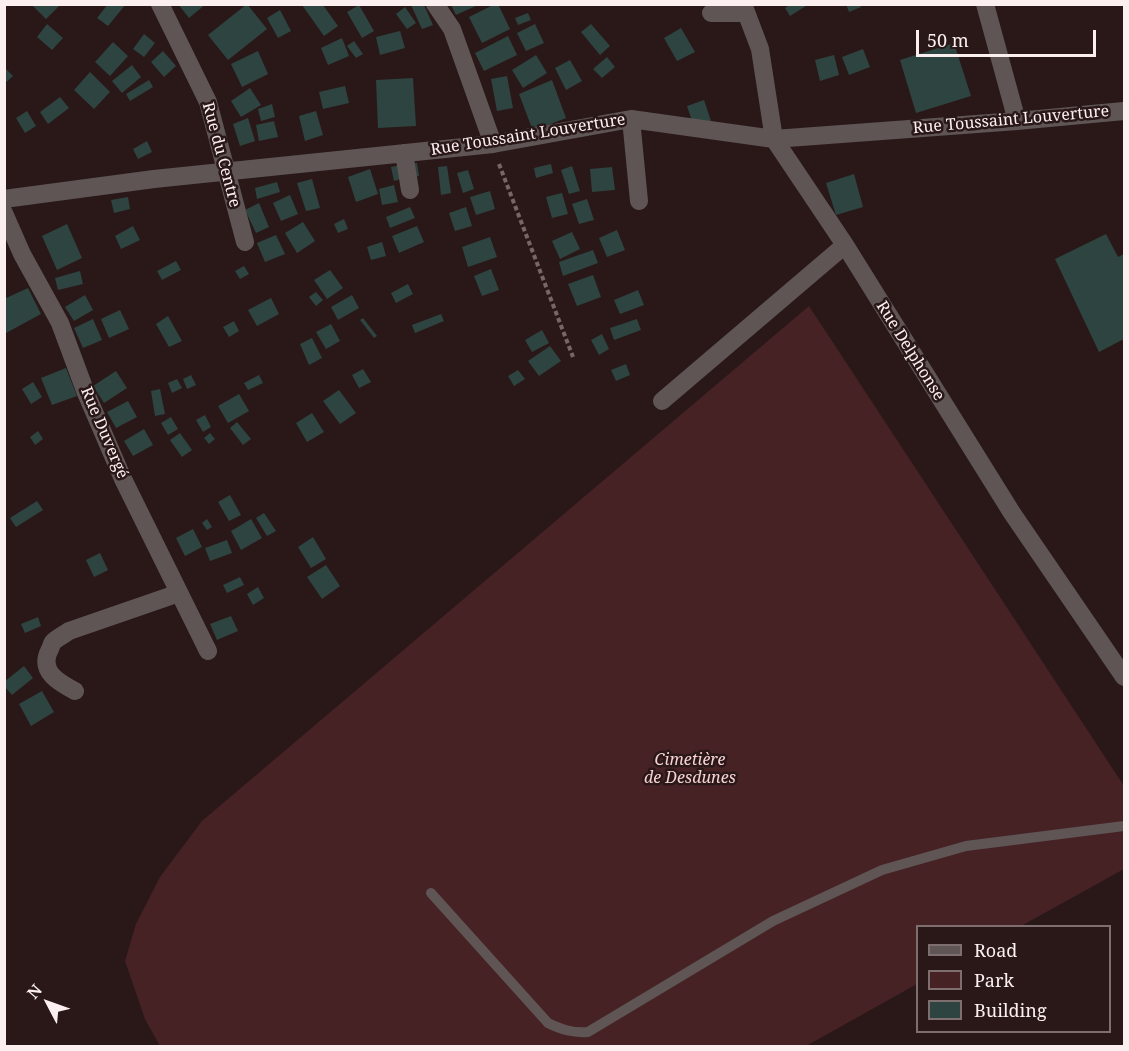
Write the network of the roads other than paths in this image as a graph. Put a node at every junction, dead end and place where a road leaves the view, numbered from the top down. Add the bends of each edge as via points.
1 (160, 4) edge
2 (435, 4) edge
3 (985, 4) edge
4 (745, 9) edge
5 (711, 13) dead end
6 (1125, 111) edge
7 (631, 119) junction
8 (1017, 121) junction
9 (774, 139) junction
10 (493, 144) junction
11 (404, 153) junction
12 (226, 172) junction
13 (410, 190) dead end
14 (4, 199) edge
15 (639, 201) dead end
16 (4, 213) edge
17 (245, 242) dead end
18 (845, 244) junction
19 (662, 401) dead end
20 (179, 593) junction
21 (208, 651) dead end
22 (1125, 677) edge
23 (75, 691) dead end
24 (1125, 826) edge
25 (430, 893) dead end

1 - 12 street, Rue du Centre via 208,102
2 - 10 street via 452,29
3 - 8 street
4 - 5 street
4 - 9 street, Rue Delphonse via 760,49
6 - 8 street, Rue Toussaint Louverture
7 - 9 street, Rue Toussaint Louverture
7 - 10 street, Rue Toussaint Louverture
7 - 15 street
8 - 9 street, Rue Toussaint Louverture
9 - 18 street, Rue Delphonse
10 - 11 street, Rue Toussaint Louverture
11 - 12 street, Rue Toussaint Louverture
11 - 13 street
12 - 14 street, Rue Toussaint Louverture
12 - 17 street, Rue du Centre
16 - 20 street, Rue Duvergé via 60,323 123,479
18 - 19 street
18 - 22 street, Rue Delphonse via 1012,513
20 - 21 street, Rue Duvergé
20 - 23 street via 69,631 54,642 47,666 58,682
24 - 25 lane via 966,846 882,870 773,921 588,1032 575,1033 548,1023

